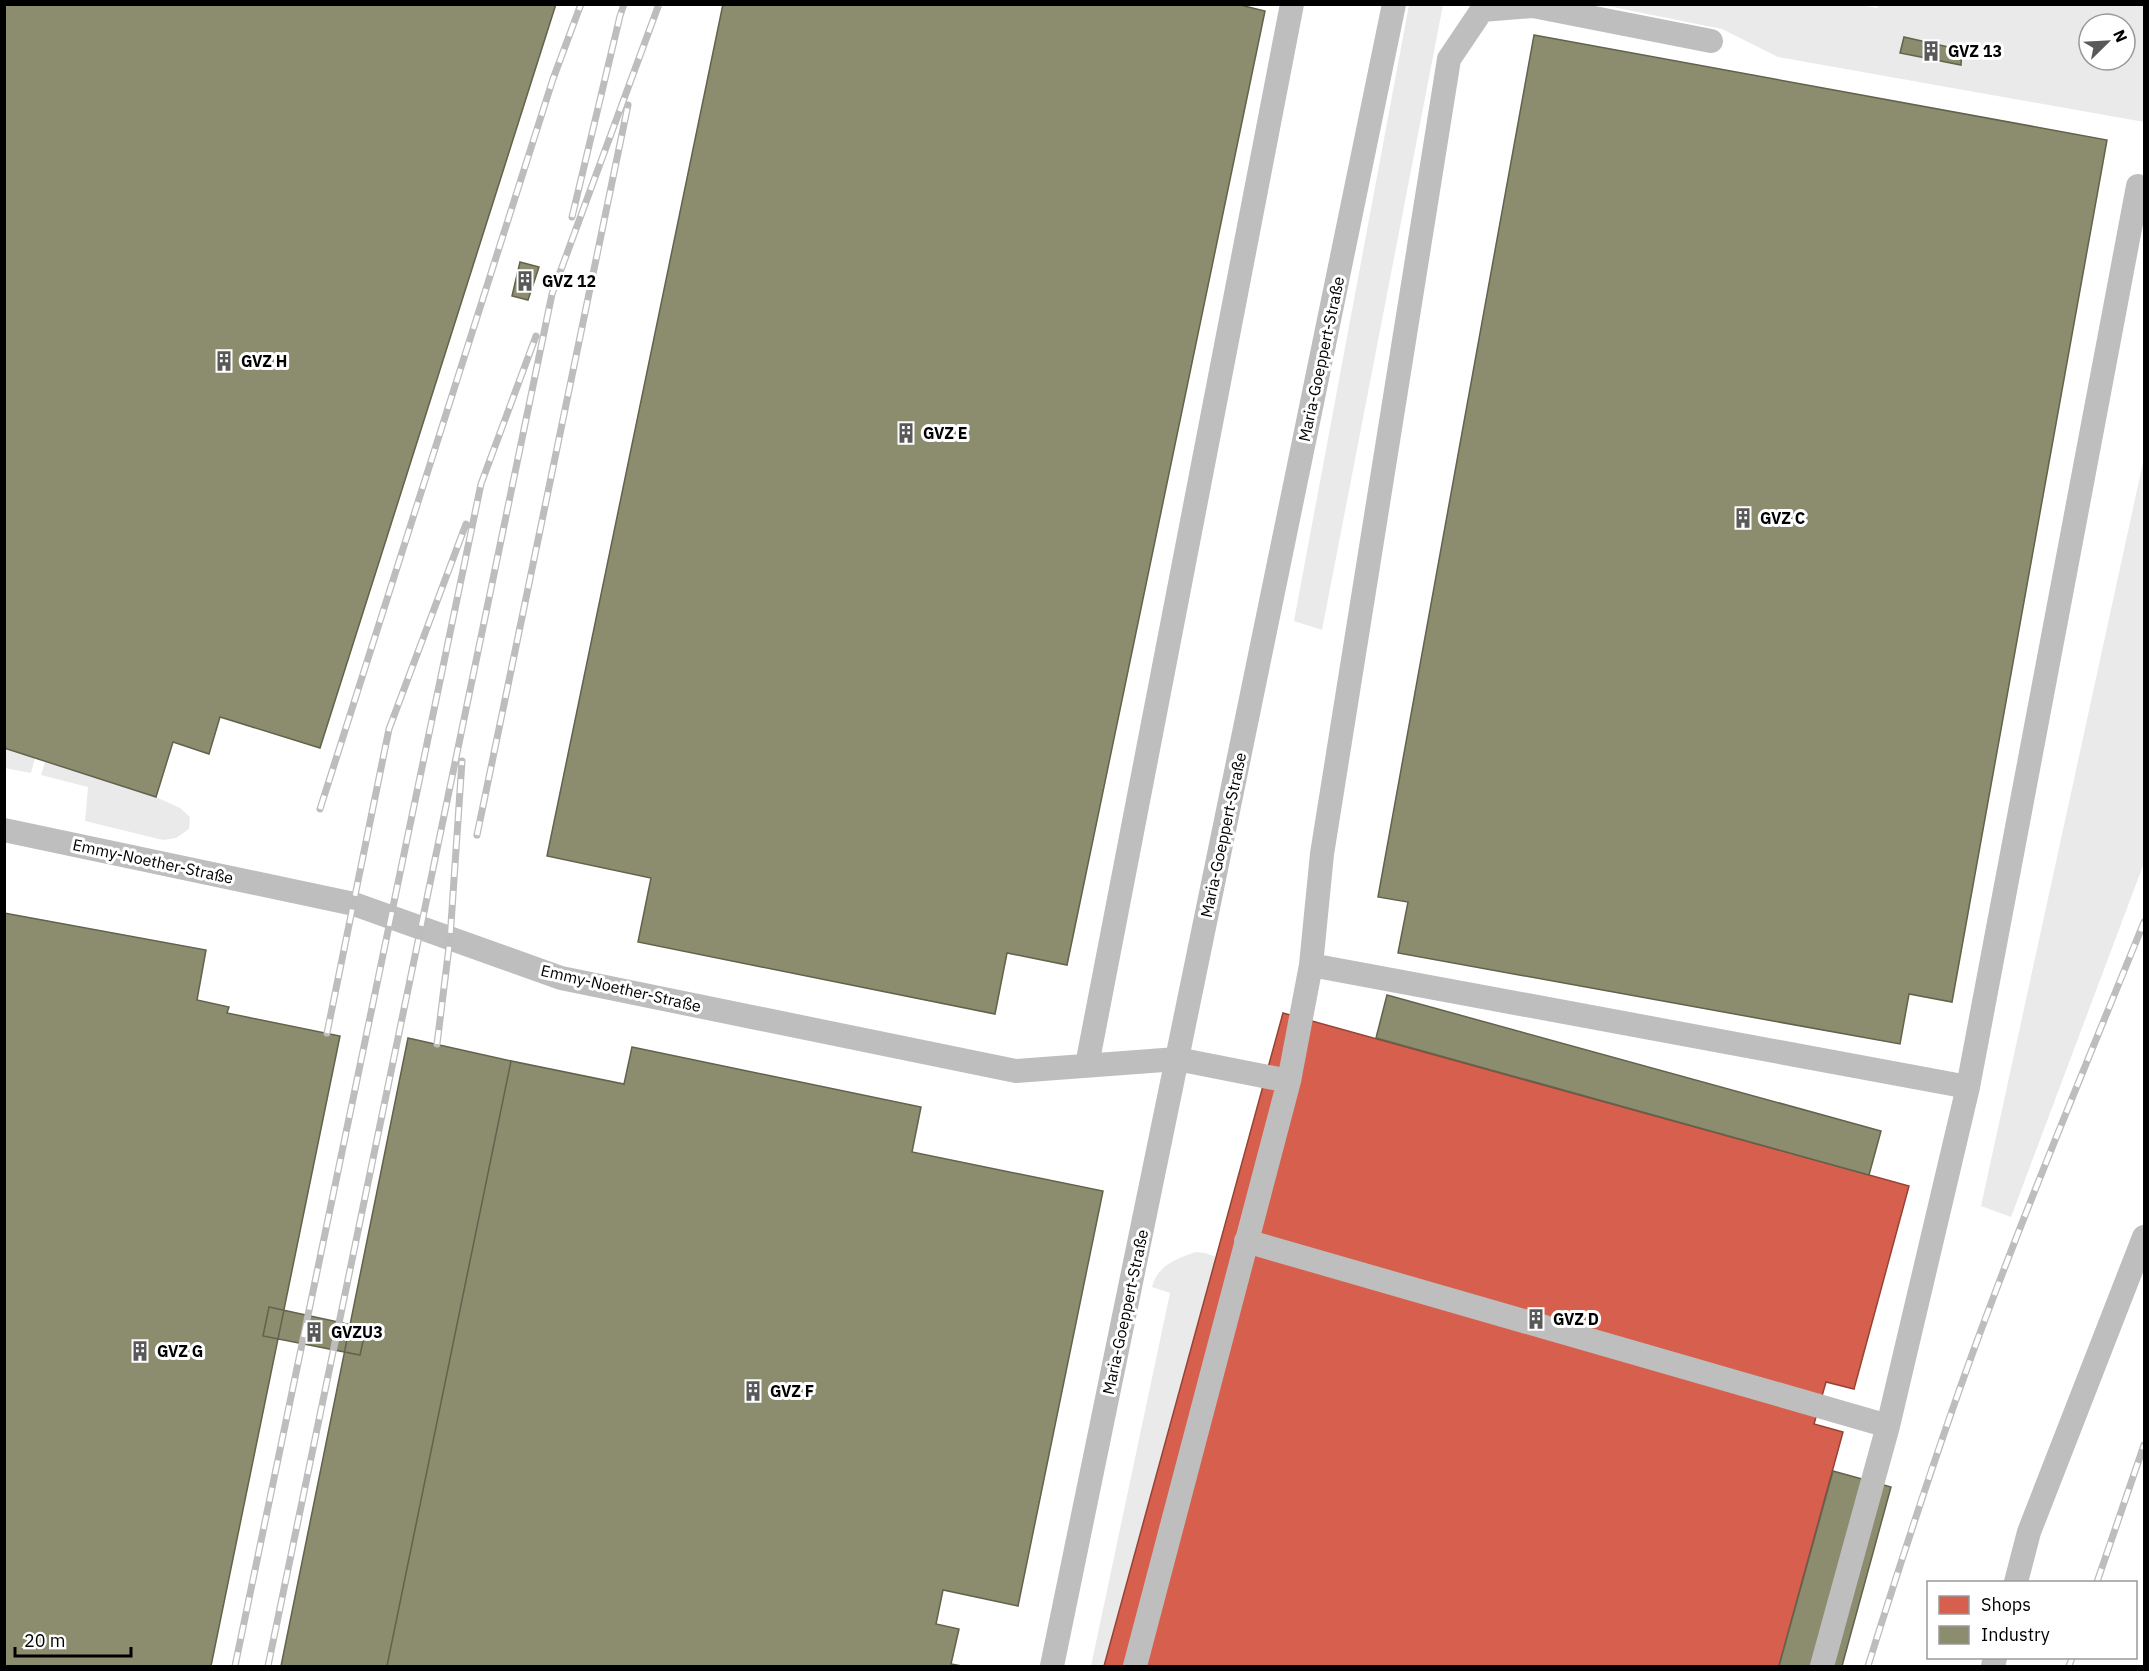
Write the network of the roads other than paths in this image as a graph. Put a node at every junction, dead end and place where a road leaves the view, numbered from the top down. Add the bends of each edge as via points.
1 (1292, 4) edge
2 (1394, 4) edge
3 (1712, 41) dead end
4 (2138, 186) dead end
5 (4, 830) edge
6 (1311, 965) junction
7 (1177, 1059) junction
8 (1087, 1065) junction
9 (1289, 1081) junction
10 (1968, 1087) junction
11 (2145, 1237) edge
12 (1246, 1241) junction
13 (1888, 1426) junction
14 (2016, 1581) edge
15 (1053, 1666) edge
16 (1135, 1666) edge
17 (1822, 1666) edge

1 - 8 lane
2 - 7 lane, Maria-Goeppert-Straße
3 - 6 lane via 1533,6 1482,10 1449,59 1322,854
4 - 10 lane
5 - 8 lane, Emmy-Noether-Straße via 354,904 561,978 1016,1071
6 - 9 lane
6 - 10 lane
7 - 8 lane, Emmy-Noether-Straße
7 - 9 lane, Emmy-Noether-Straße
7 - 15 lane, Maria-Goeppert-Straße
9 - 12 lane
10 - 13 lane
11 - 14 lane via 2029,1532
12 - 13 lane
12 - 16 lane
13 - 17 lane

